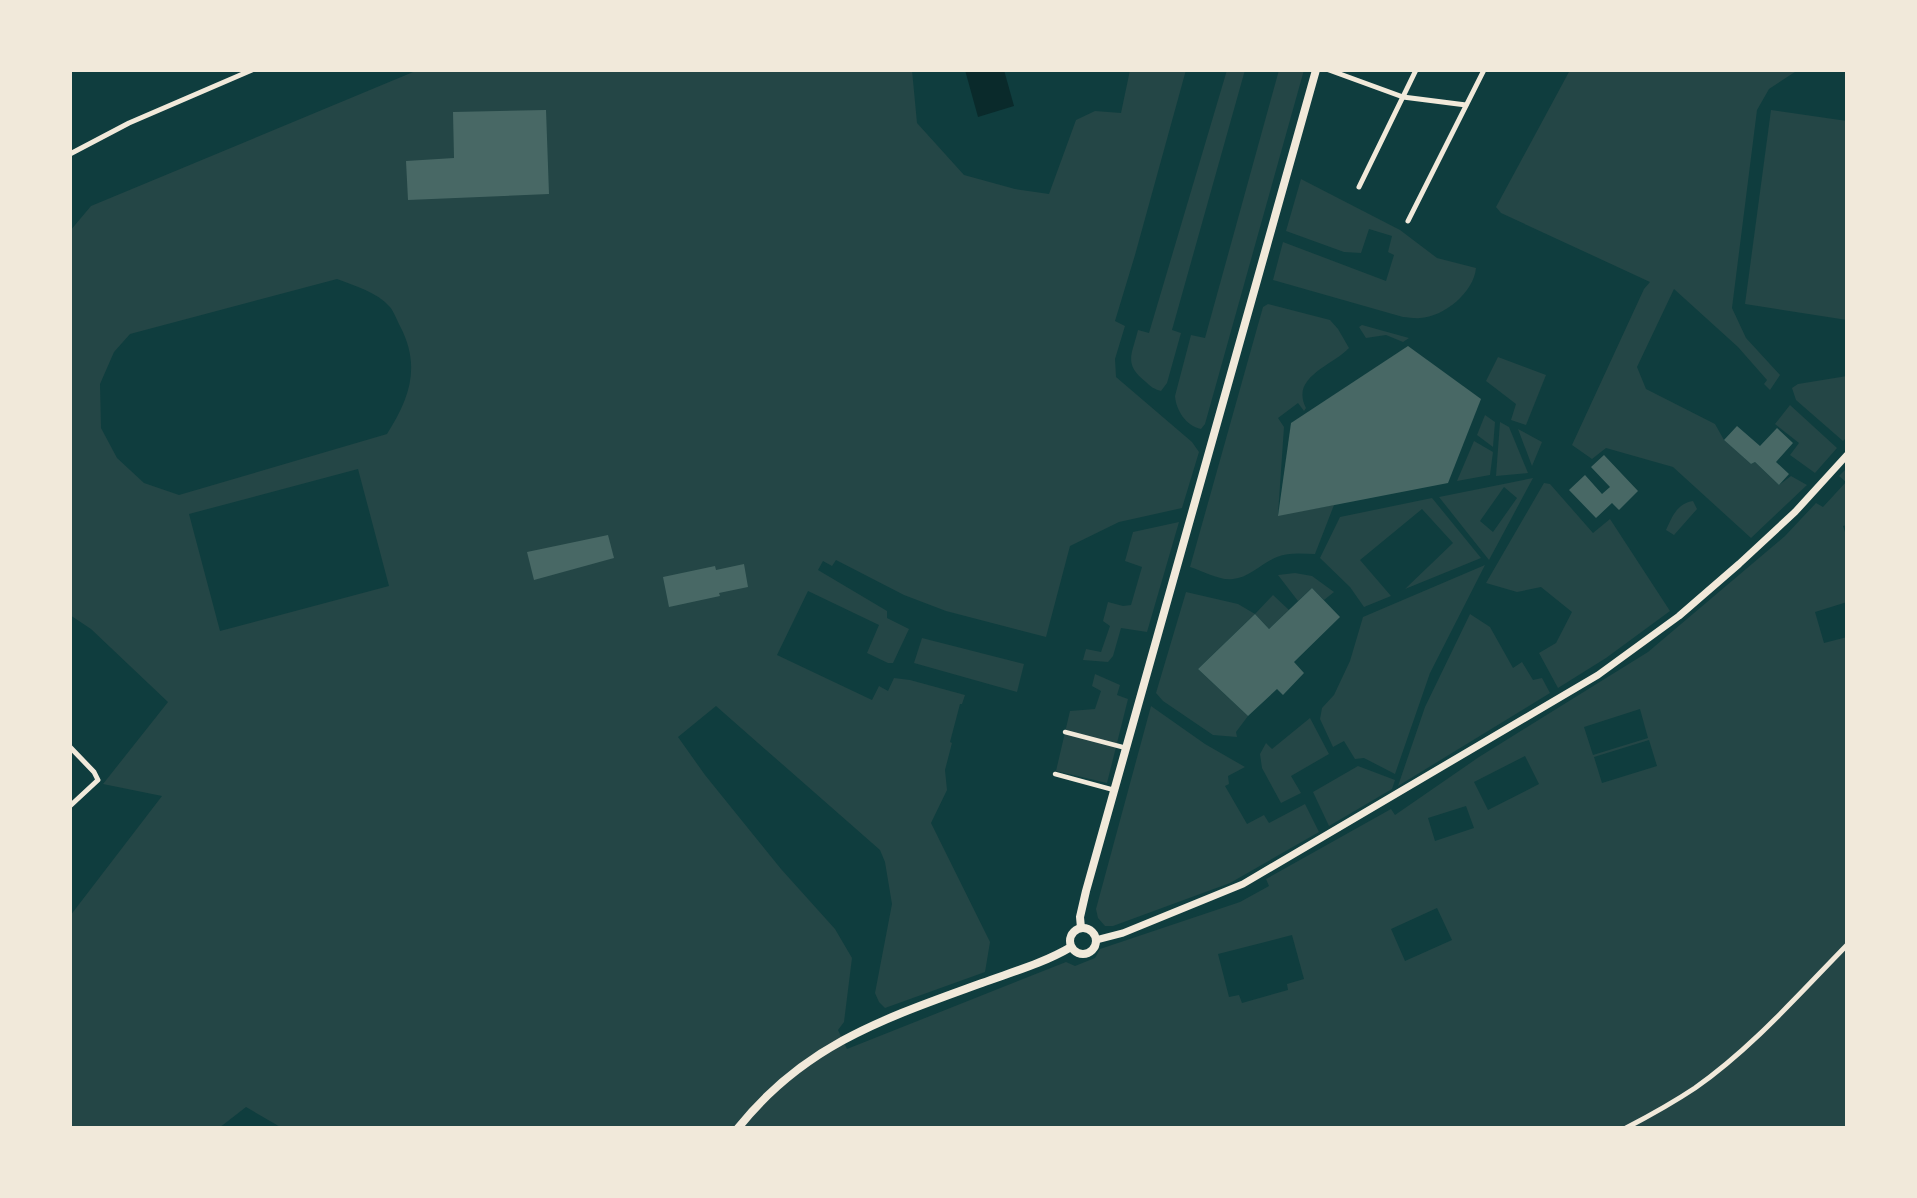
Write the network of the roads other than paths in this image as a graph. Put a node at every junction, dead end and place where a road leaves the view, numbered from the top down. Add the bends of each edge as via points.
1 (252, 70) edge
2 (1316, 70) edge
3 (1329, 70) edge
4 (1416, 70) edge
5 (1484, 70) edge
6 (1403, 97) junction
7 (1466, 105) junction
8 (70, 155) edge
9 (1359, 187) dead end
10 (1408, 221) dead end
11 (1847, 455) edge
12 (1065, 732) dead end
13 (70, 747) edge
14 (1127, 749) junction
15 (77, 754) junction
16 (70, 761) edge
17 (1055, 774) dead end
18 (1115, 791) junction
19 (70, 806) edge
20 (1081, 928) junction
21 (1096, 940) junction
22 (1847, 945) edge
23 (1071, 947) junction
24 (738, 1128) edge
25 (1626, 1128) edge

1 - 8 street via 129,123
2 - 14 main road
3 - 6 street
4 - 6 street
5 - 7 street
6 - 7 street
6 - 9 street
7 - 10 street
11 - 21 street via 1739,564 1668,625 1598,675 1243,884
12 - 14 street
13 - 15 street
14 - 18 main road
15 - 16 street
15 - 19 street via 98,780
17 - 18 street
18 - 20 main road via 1086,891
20 - 21 main road via 1091,930
20 - 23 main road via 1072,935
21 - 23 main road via 1086,954
22 - 25 street via 1733,1058 1695,1088
23 - 24 main road via 848,1036 793,1073

